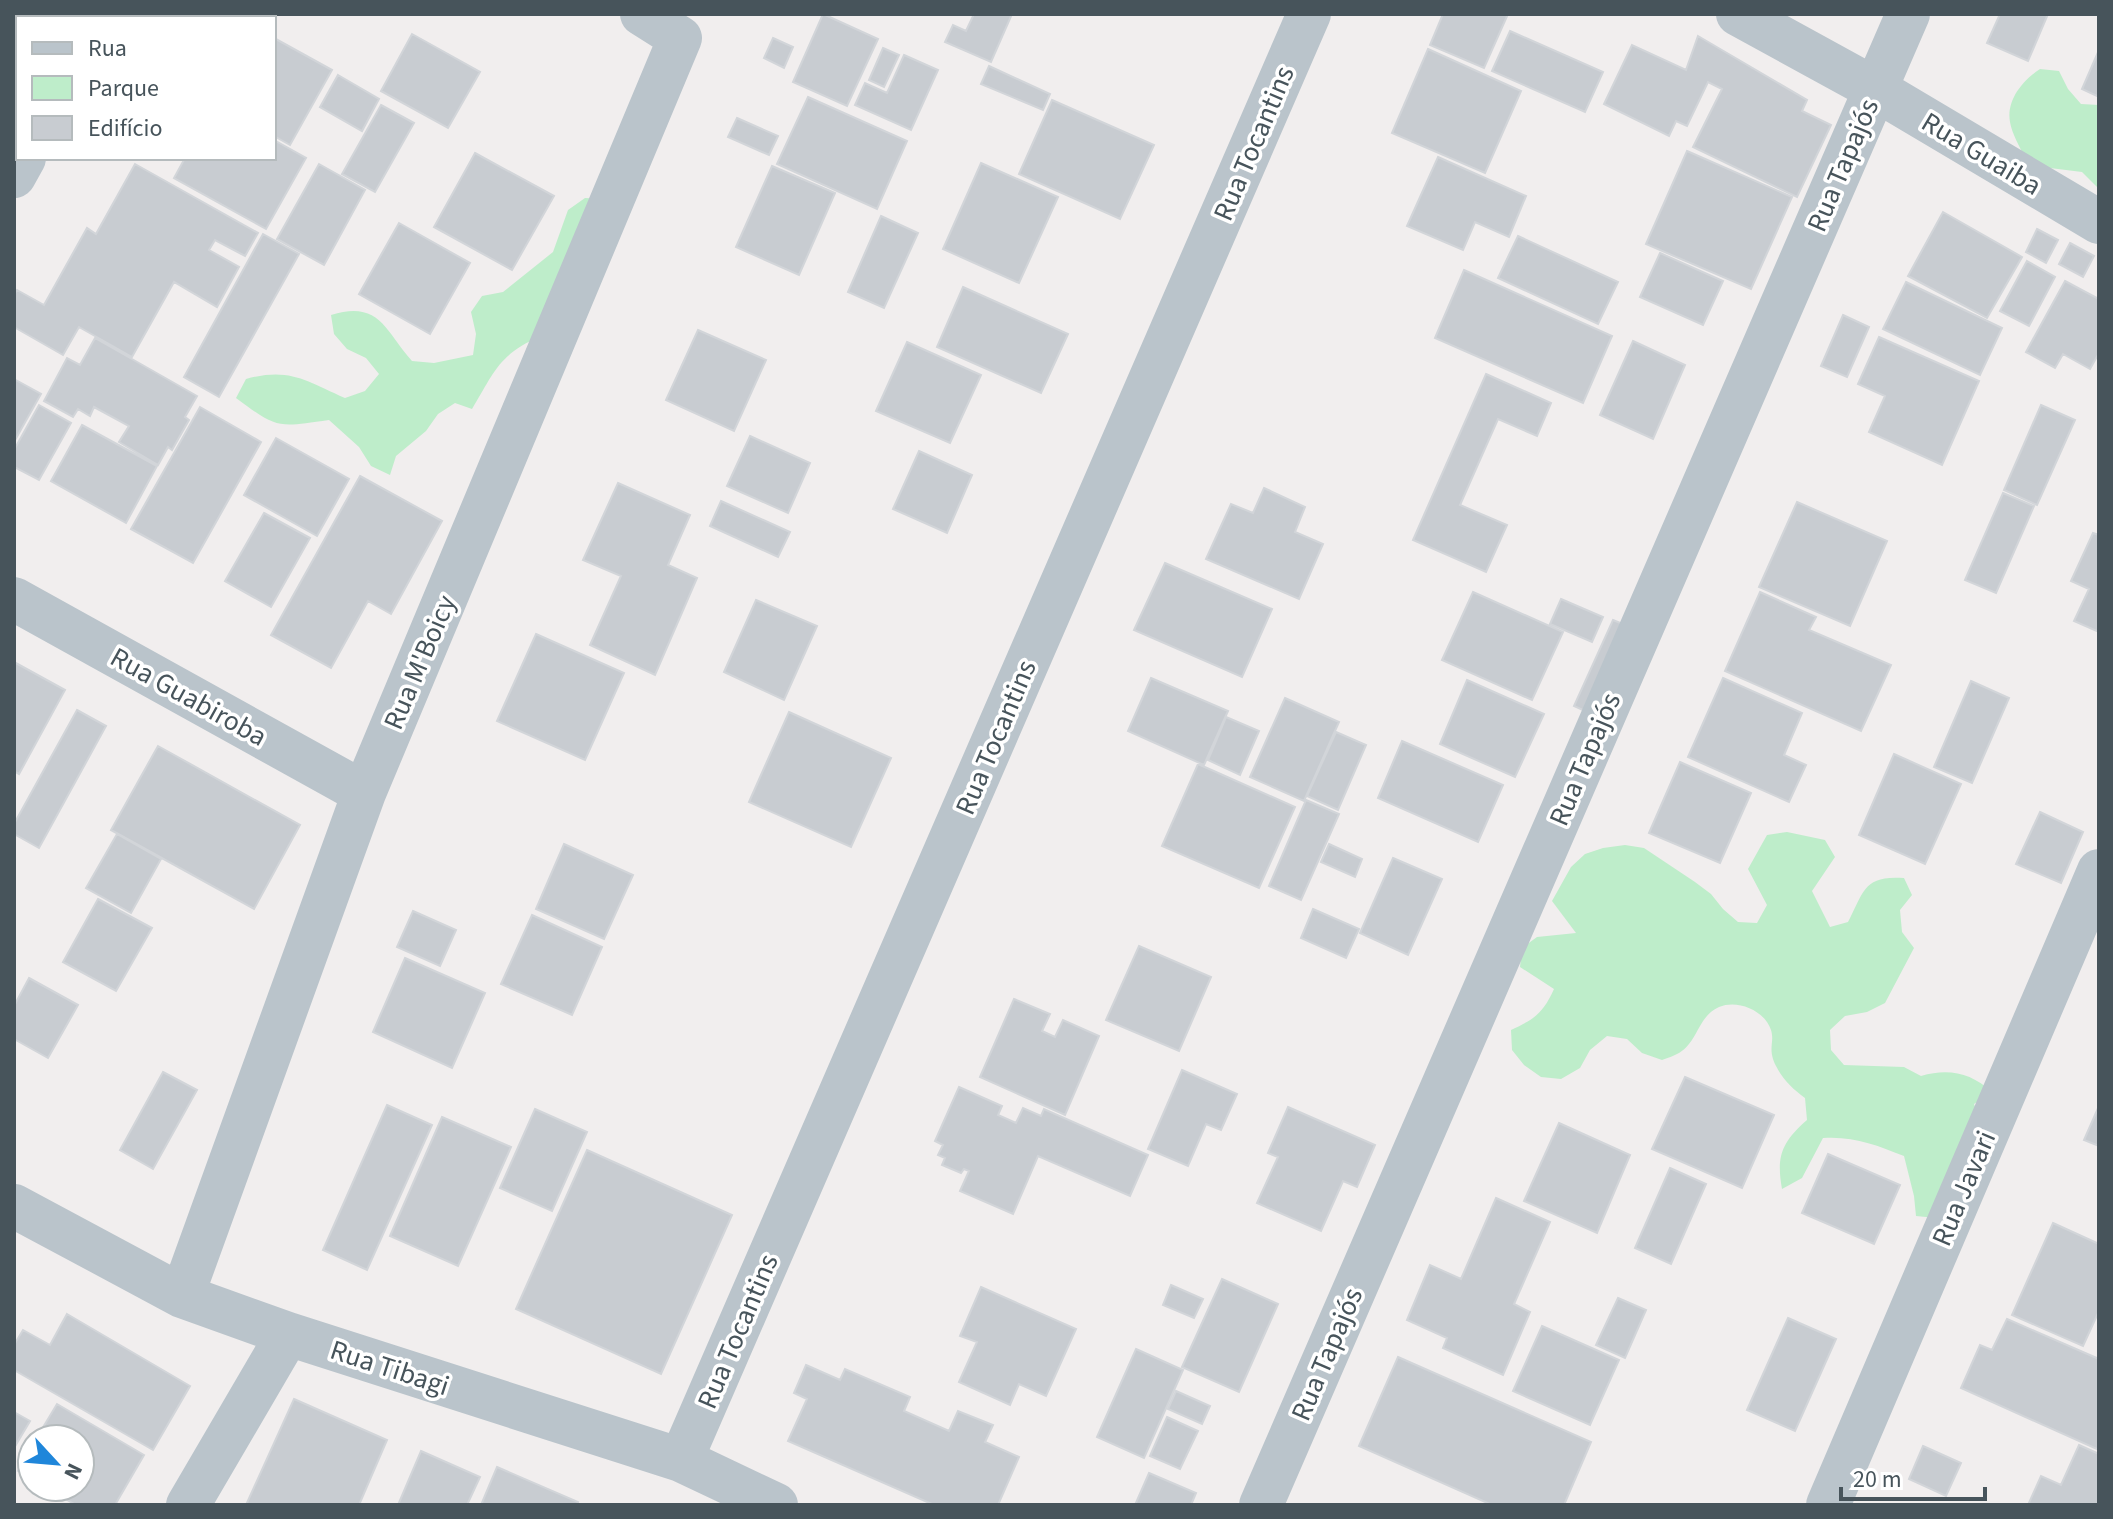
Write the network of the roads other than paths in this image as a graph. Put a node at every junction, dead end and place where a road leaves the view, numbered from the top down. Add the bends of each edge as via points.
1 (642, 14) edge
2 (1309, 14) edge
3 (1738, 14) edge
4 (1908, 14) edge
5 (1875, 89) junction
6 (2099, 222) edge
7 (14, 599) edge
8 (364, 793) junction
9 (2099, 871) edge
10 (14, 1206) edge
11 (182, 1296) junction
12 (288, 1334) junction
13 (681, 1460) junction
14 (188, 1505) edge
15 (776, 1505) edge
16 (1261, 1505) edge
17 (1828, 1505) edge

1 - 8 street, Rua M'Boicy via 680,38
2 - 13 street, Rua Tocantins
3 - 5 street, Rua Guaiba
4 - 5 street, Rua Tapajós
5 - 6 street, Rua Guaiba
5 - 16 street, Rua Tapajós
7 - 8 street, Rua Guabiroba
8 - 11 street, Rua M'Boicy
9 - 17 street, Rua Javari
10 - 11 street, Rua Tibagi
11 - 12 street, Rua Tibagi
12 - 13 street, Rua Tibagi
12 - 14 street
13 - 15 street, Rua Tibagi

